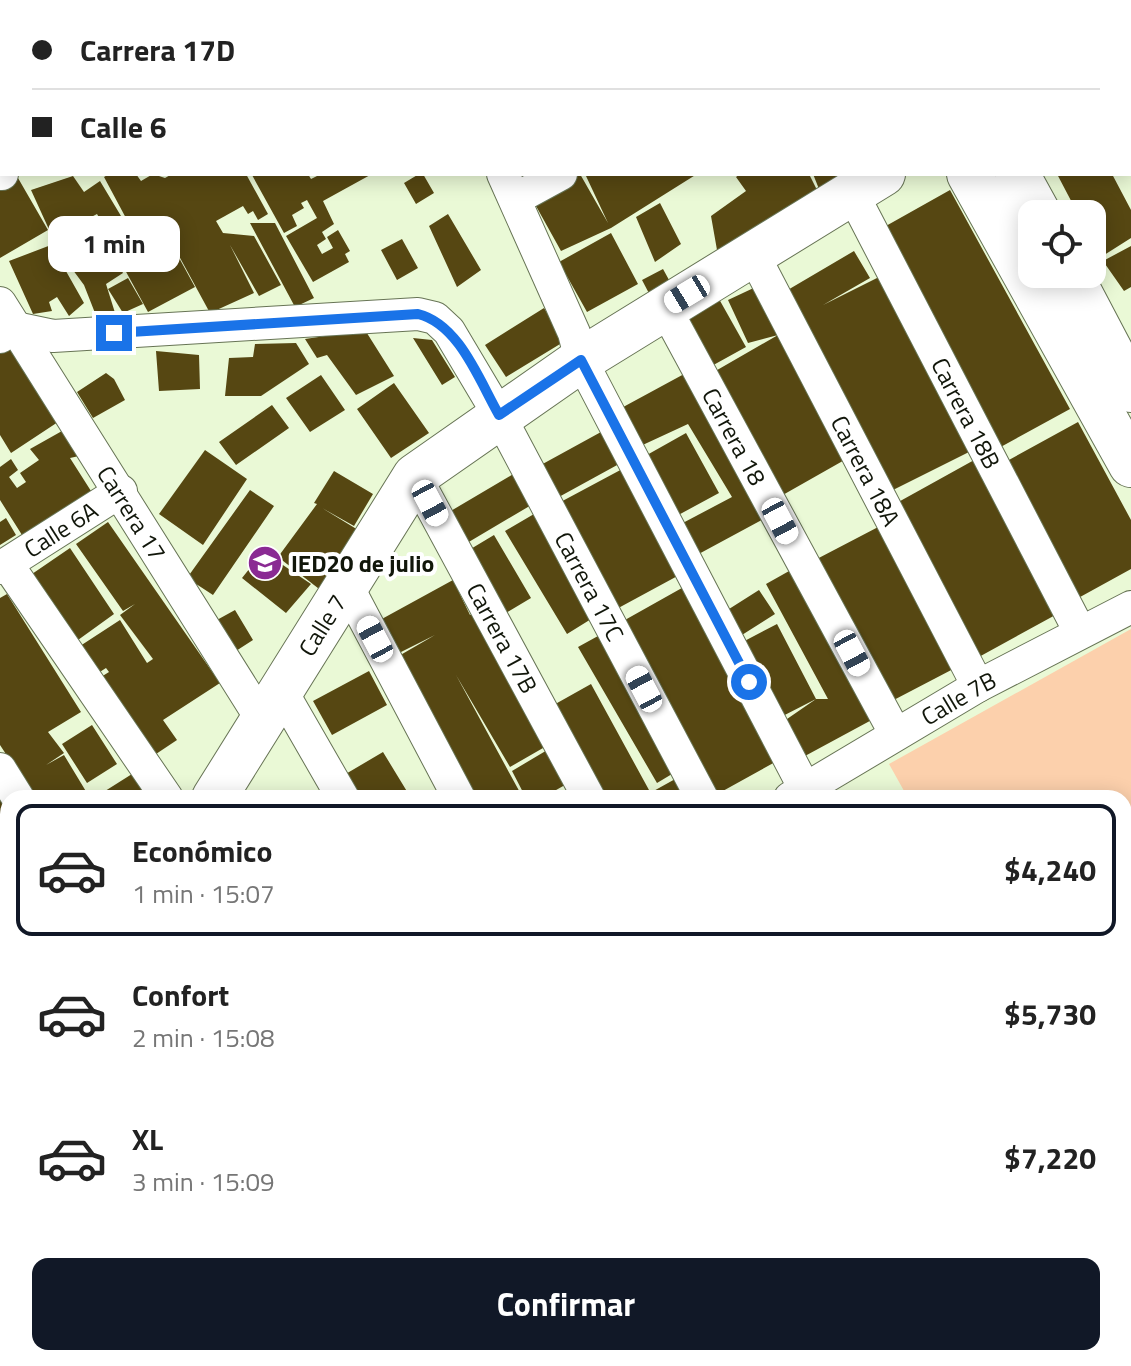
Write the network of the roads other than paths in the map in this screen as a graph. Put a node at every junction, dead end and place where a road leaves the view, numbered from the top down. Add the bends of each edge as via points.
1 (552, 176) edge
2 (970, 176) edge
3 (1018, 176) edge
4 (868, 183) edge
5 (510, 186) edge
6 (1031, 200) edge
7 (753, 254) junction
8 (1077, 288) edge
9 (665, 308) junction
10 (5, 323) edge
11 (581, 360) junction
12 (1131, 390) edge
13 (499, 415) junction
14 (1131, 465) edge
15 (415, 476) junction
16 (121, 491) junction
17 (3, 566) edge
18 (347, 586) junction
19 (1131, 607) edge
20 (1080, 632) junction
21 (978, 686) junction
22 (273, 708) junction
23 (895, 733) junction
24 (0, 769) edge
25 (13, 790) edge
26 (161, 790) edge
27 (223, 790) edge
28 (337, 790) edge
29 (455, 790) edge
30 (585, 790) edge
31 (698, 790) edge
32 (796, 790) edge
33 (804, 790) edge

1 - 5 street
2 - 14 street
3 - 6 street
4 - 7 street, Calle 7
4 - 20 street, Carrera 18B
5 - 11 street
7 - 9 street, Calle 7
7 - 21 street, Carrera 18A
8 - 12 street
9 - 11 street, Calle 7
9 - 23 street, Carrera 18
10 - 13 street, Carrera 17C via 53,336 418,314 435,318 449,331
10 - 16 street, Carrera 17
11 - 13 street, Calle 7
11 - 32 street
13 - 15 street, Calle 7
13 - 31 street, Carrera 17C
15 - 18 street, Calle 7
15 - 30 street, Carrera 17B
16 - 17 street, Calle 6A
16 - 22 street, Carrera 17
17 - 26 street
18 - 22 street, Calle 7
18 - 29 street
19 - 20 street, Calle 7B
20 - 21 street, Calle 7B
21 - 23 street, Calle 7B
22 - 27 street, Calle 7
22 - 28 street, Carrera 17
23 - 33 street, Calle 7B
24 - 25 street

